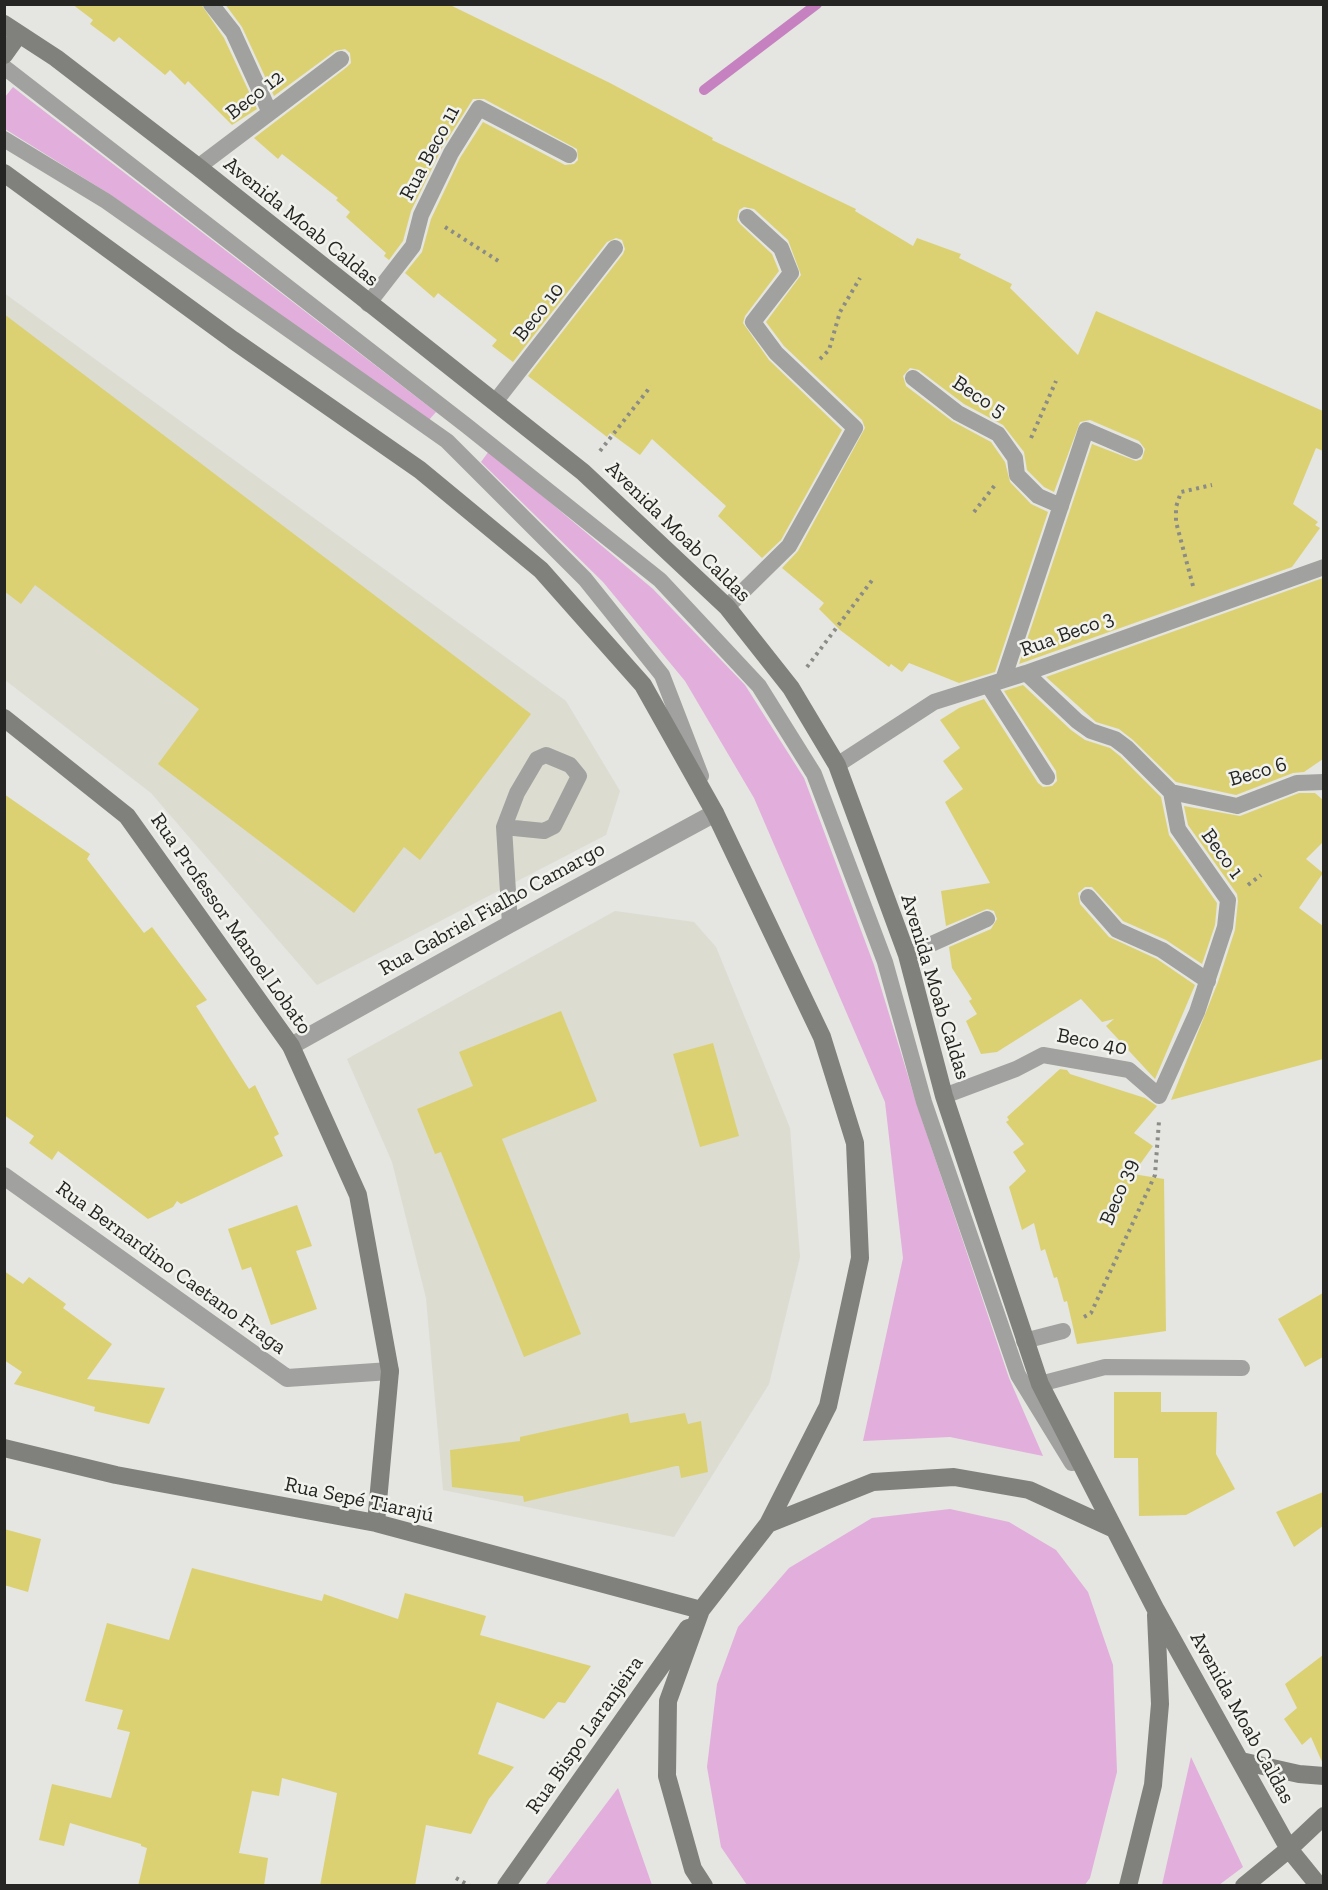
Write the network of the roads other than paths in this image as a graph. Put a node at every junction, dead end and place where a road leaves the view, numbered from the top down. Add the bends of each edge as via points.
1 (211, 4) edge
2 (12, 29) edge
3 (4, 55) edge
4 (341, 59) dead end
5 (4, 67) edge
6 (270, 113) junction
7 (4, 139) edge
8 (569, 155) dead end
9 (198, 167) junction
10 (4, 172) edge
11 (747, 217) dead end
12 (615, 248) dead end
13 (368, 304) junction
14 (913, 378) dead end
15 (495, 402) junction
16 (1136, 451) dead end
17 (1061, 506) junction
18 (1323, 567) edge
19 (727, 607) junction
20 (1026, 673) junction
21 (995, 683) junction
22 (4, 718) edge
23 (837, 765) junction
24 (1047, 777) dead end
25 (1323, 782) edge
26 (1171, 792) junction
27 (716, 813) junction
28 (504, 827) junction
29 (1088, 897) dead end
30 (987, 919) dead end
31 (510, 924) junction
32 (907, 956) junction
33 (1208, 981) junction
34 (291, 1046) junction
35 (944, 1096) junction
36 (4, 1176) edge
37 (1063, 1331) road end
38 (1024, 1341) junction
39 (1242, 1368) dead end
40 (390, 1371) junction
41 (1040, 1384) junction
42 (4, 1448) edge
43 (376, 1523) junction
44 (768, 1524) junction
45 (1112, 1528) junction
46 (701, 1610) junction
47 (1156, 1610) junction
48 (1241, 1761) junction
49 (1323, 1776) edge
50 (1323, 1816) edge
51 (1289, 1849) junction
52 (506, 1886) edge
53 (704, 1886) edge
54 (1128, 1886) edge
55 (1244, 1886) edge
56 (1319, 1886) edge

1 - 6 lane via 233,32
2 - 3 main road
2 - 9 main road, Avenida Moab Caldas
4 - 6 lane, Beco 12
5 - 45 lane via 660,580 759,686 814,774 885,962 924,1102 1018,1375
6 - 9 lane, Beco 12
7 - 27 lane via 106,201 447,441 585,579 662,675
8 - 13 lane, Rua Beco 11 via 479,108 451,153 421,215 413,246
9 - 13 main road, Avenida Moab Caldas
10 - 27 main road via 420,470 541,570 643,685
11 - 19 lane via 781,248 791,273 753,322 776,353 855,428 789,546
12 - 15 lane, Beco 10
13 - 15 main road, Avenida Moab Caldas
14 - 17 lane, Beco 5 via 958,413 998,434 1015,458 1017,475 1038,496
15 - 19 main road, Avenida Moab Caldas via 583,472
16 - 17 lane via 1086,430
17 - 21 lane
18 - 20 lane, Rua Beco 3
19 - 23 main road, Avenida Moab Caldas via 791,688
20 - 21 lane, Rua Beco 3
20 - 26 lane via 1091,731 1127,747
21 - 23 lane, Rua Beco 3 via 934,702
21 - 24 lane
22 - 34 main road, Rua Professor Manoel Lobato via 127,816
23 - 32 main road, Avenida Moab Caldas
25 - 26 lane, Beco 6 via 1297,783 1237,806
26 - 33 lane, Beco 1 via 1178,829 1228,900 1225,927
27 - 31 street, Rua Gabriel Fialho Camargo
27 - 44 main road via 822,1037 855,1143 860,1258 828,1406
28 - 28 lane via 517,793 537,759 546,755 570,765 579,776 554,826 543,831
28 - 31 lane
29 - 33 lane via 1117,930 1162,951
30 - 32 lane
31 - 34 street, Rua Gabriel Fialho Camargo
32 - 35 main road, Avenida Moab Caldas
33 - 35 lane, Beco 40 via 1159,1096 1129,1070 1043,1055
34 - 40 main road, Rua Professor Manoel Lobato via 358,1196
35 - 38 main road, Avenida Moab Caldas
36 - 40 street, Rua Bernardino Caetano Fraga via 287,1378
37 - 38 lane
38 - 41 main road, Avenida Moab Caldas
39 - 41 lane via 1105,1367
40 - 43 main road, Rua Professor Manoel Lobato
41 - 45 main road, Avenida Moab Caldas
42 - 43 main road, Rua Sepé Tiarajú via 116,1475
43 - 46 main road, Rua Sepé Tiarajú
44 - 45 main road via 873,1482 954,1477 1029,1490
44 - 46 main road
45 - 47 main road, Avenida Moab Caldas
46 - 52 main road, Rua Bispo Laranjeira
46 - 53 main road via 668,1701 667,1776 693,1869
47 - 48 main road, Avenida Moab Caldas
47 - 54 main road, Avenida Moab Caldas via 1160,1704 1153,1785
48 - 49 main road
48 - 51 main road, Avenida Moab Caldas
50 - 51 main road
51 - 55 main road
51 - 56 main road, Avenida Moab Caldas

